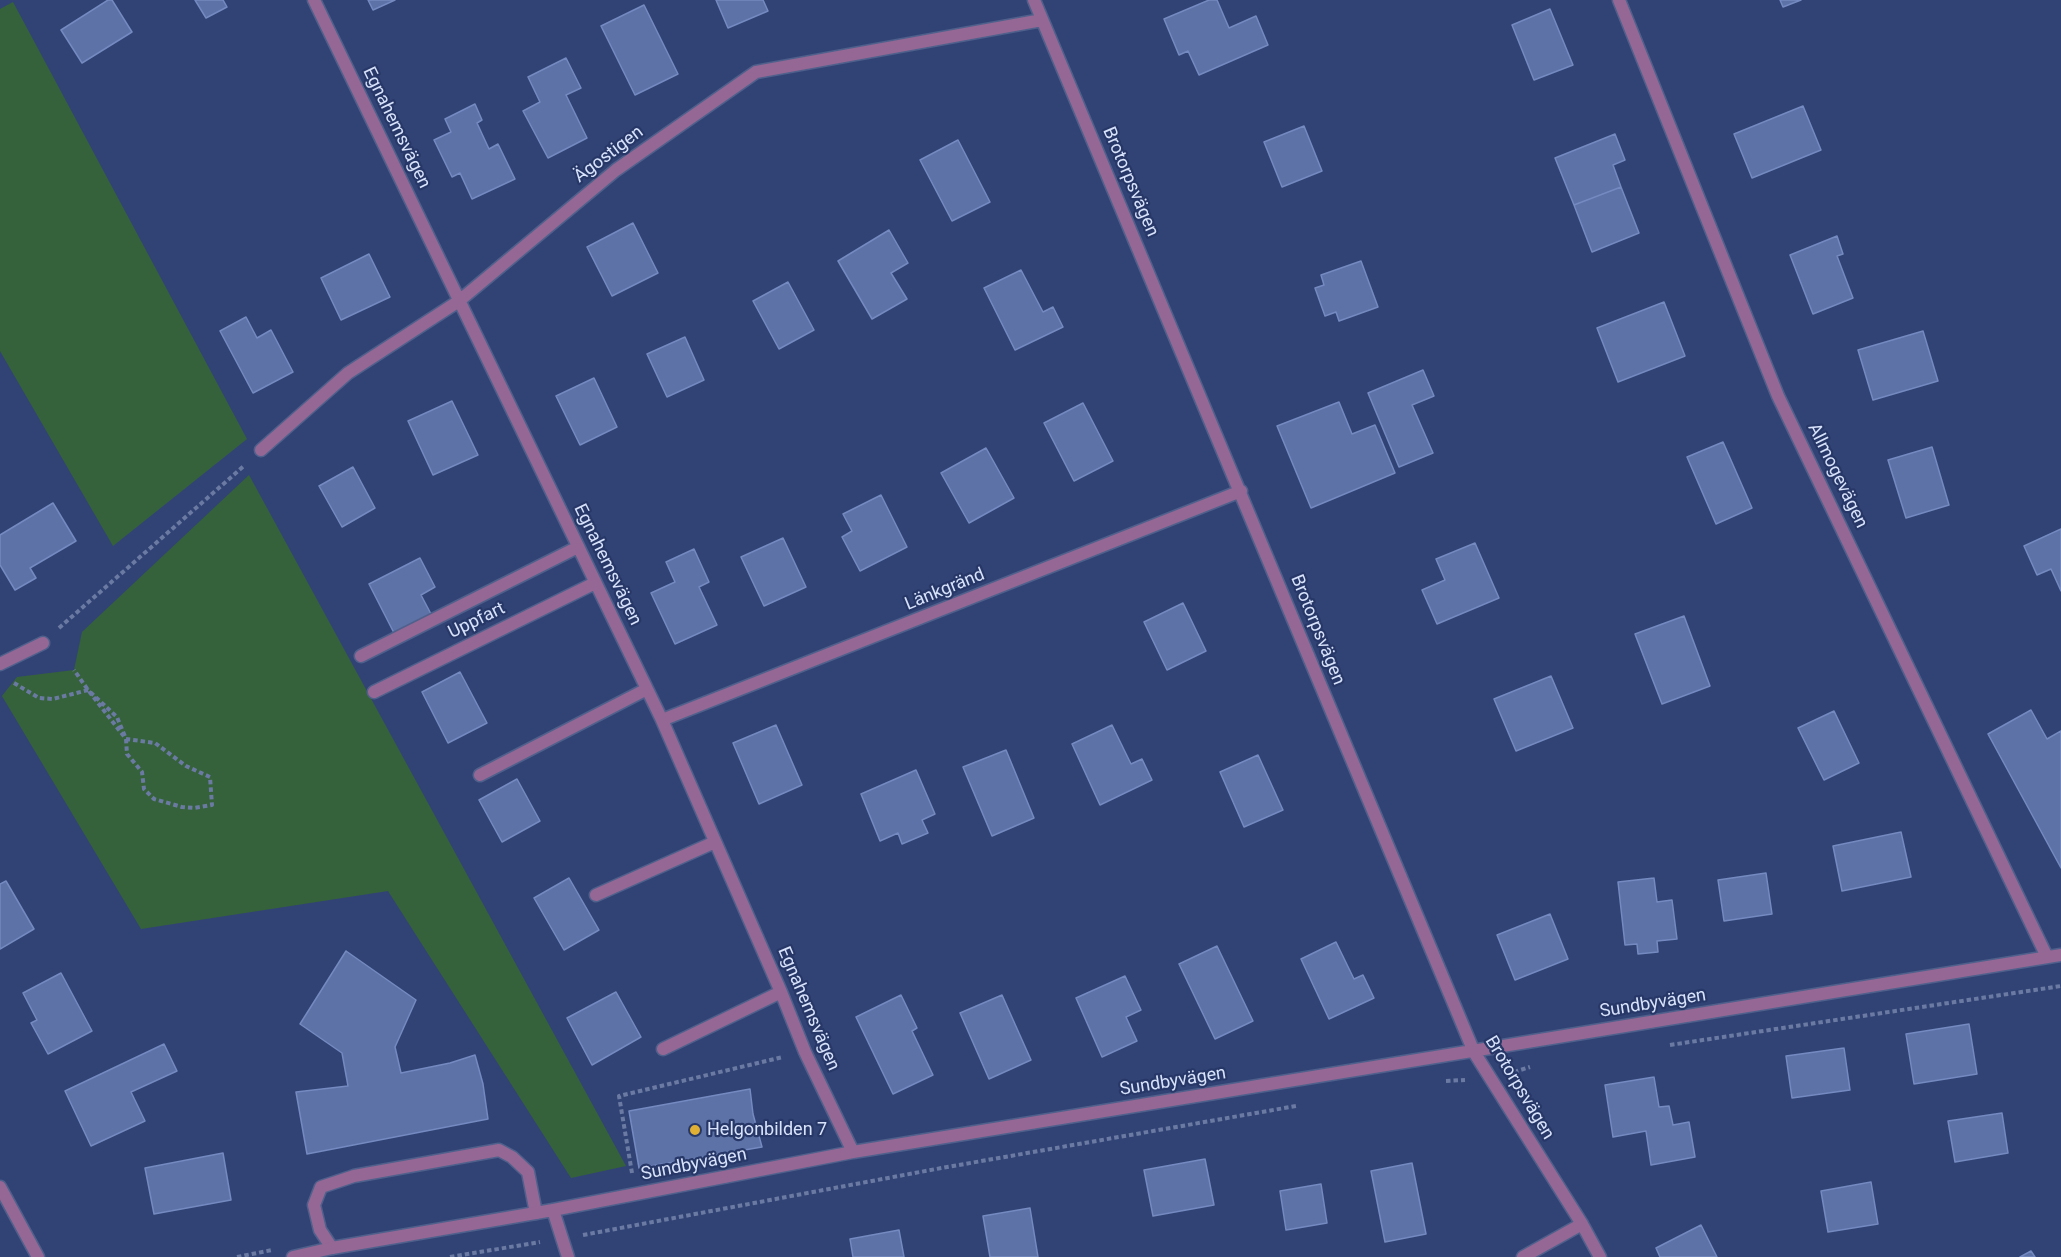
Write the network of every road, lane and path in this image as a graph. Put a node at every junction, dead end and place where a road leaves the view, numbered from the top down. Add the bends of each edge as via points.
1 (314, 0) edge
2 (1034, 0) edge
3 (1619, 0) edge
4 (1042, 20) junction
5 (459, 301) junction
6 (261, 450) joint
7 (1240, 491) junction
8 (578, 547) junction
9 (596, 583) junction
10 (43, 643) joint
11 (361, 656) dead end
12 (0, 664) edge
13 (74, 670) dead end
14 (13, 683) dead end
15 (647, 689) junction
16 (88, 690) junction
17 (374, 692) dead end
18 (662, 720) junction
19 (126, 739) junction
20 (480, 775) dead end
21 (716, 842) junction
22 (596, 895) dead end
23 (2061, 955) edge
24 (2047, 957) junction
25 (2061, 986) edge
26 (781, 992) junction
27 (1661, 1046) dead end
28 (663, 1049) dead end
29 (805, 1052) junction
30 (1474, 1052) junction
31 (1533, 1066) dead end
32 (1490, 1078) junction
33 (1438, 1082) dead end
34 (1299, 1105) dead end
35 (853, 1152) junction
36 (633, 1181) dead end
37 (0, 1187) edge
38 (553, 1210) junction
39 (536, 1213) junction
40 (1582, 1224) junction
41 (562, 1239) junction
42 (332, 1248) junction
43 (38, 1257) edge
44 (293, 1257) edge
45 (450, 1257) edge
46 (568, 1257) edge
47 (1523, 1257) edge
48 (1600, 1257) edge

1 - 5 street, Egnahemsvägen
2 - 4 street, Brotorpsvägen
3 - 24 street, Allmogevägen via 1778,396
4 - 5 street, Ägostigen via 756,72 616,170
4 - 7 street, Brotorpsvägen
5 - 6 street, Ägostigen via 348,373
5 - 8 street, Egnahemsvägen
6 - 10 path
7 - 18 street, Länkgränd
7 - 30 street, Brotorpsvägen
8 - 9 street, Egnahemsvägen
8 - 11 street, Uppfart
9 - 15 street, Egnahemsvägen
9 - 17 street, Uppfart
10 - 12 street
13 - 16 path
14 - 16 path via 39,698 53,699
15 - 18 street, Egnahemsvägen
15 - 20 street
16 - 19 path via 117,717
18 - 21 street, Egnahemsvägen
19 - 19 path via 127,754 142,772 144,789 154,799 182,807 212,806 210,777 186,766 155,743
21 - 22 street
21 - 26 street, Egnahemsvägen
23 - 24 street, Sundbyvägen
24 - 30 street, Sundbyvägen
25 - 27 path
26 - 28 street
26 - 29 street, Egnahemsvägen
29 - 35 street, Egnahemsvägen
29 - 36 path via 619,1096
30 - 32 street, Brotorpsvägen
30 - 35 street, Sundbyvägen
31 - 32 path
32 - 33 path
32 - 40 street, Brotorpsvägen
34 - 41 path
35 - 38 street, Sundbyvägen
37 - 43 street
38 - 39 street, Sundbyvägen
38 - 41 street
39 - 42 street, Sundbyvägen
39 - 42 street via 528,1172 512,1156 499,1150 354,1176 321,1187 314,1205 320,1230
40 - 47 street
40 - 48 street, Brotorpsvägen
41 - 45 path
41 - 46 street
42 - 44 street, Sundbyvägen

